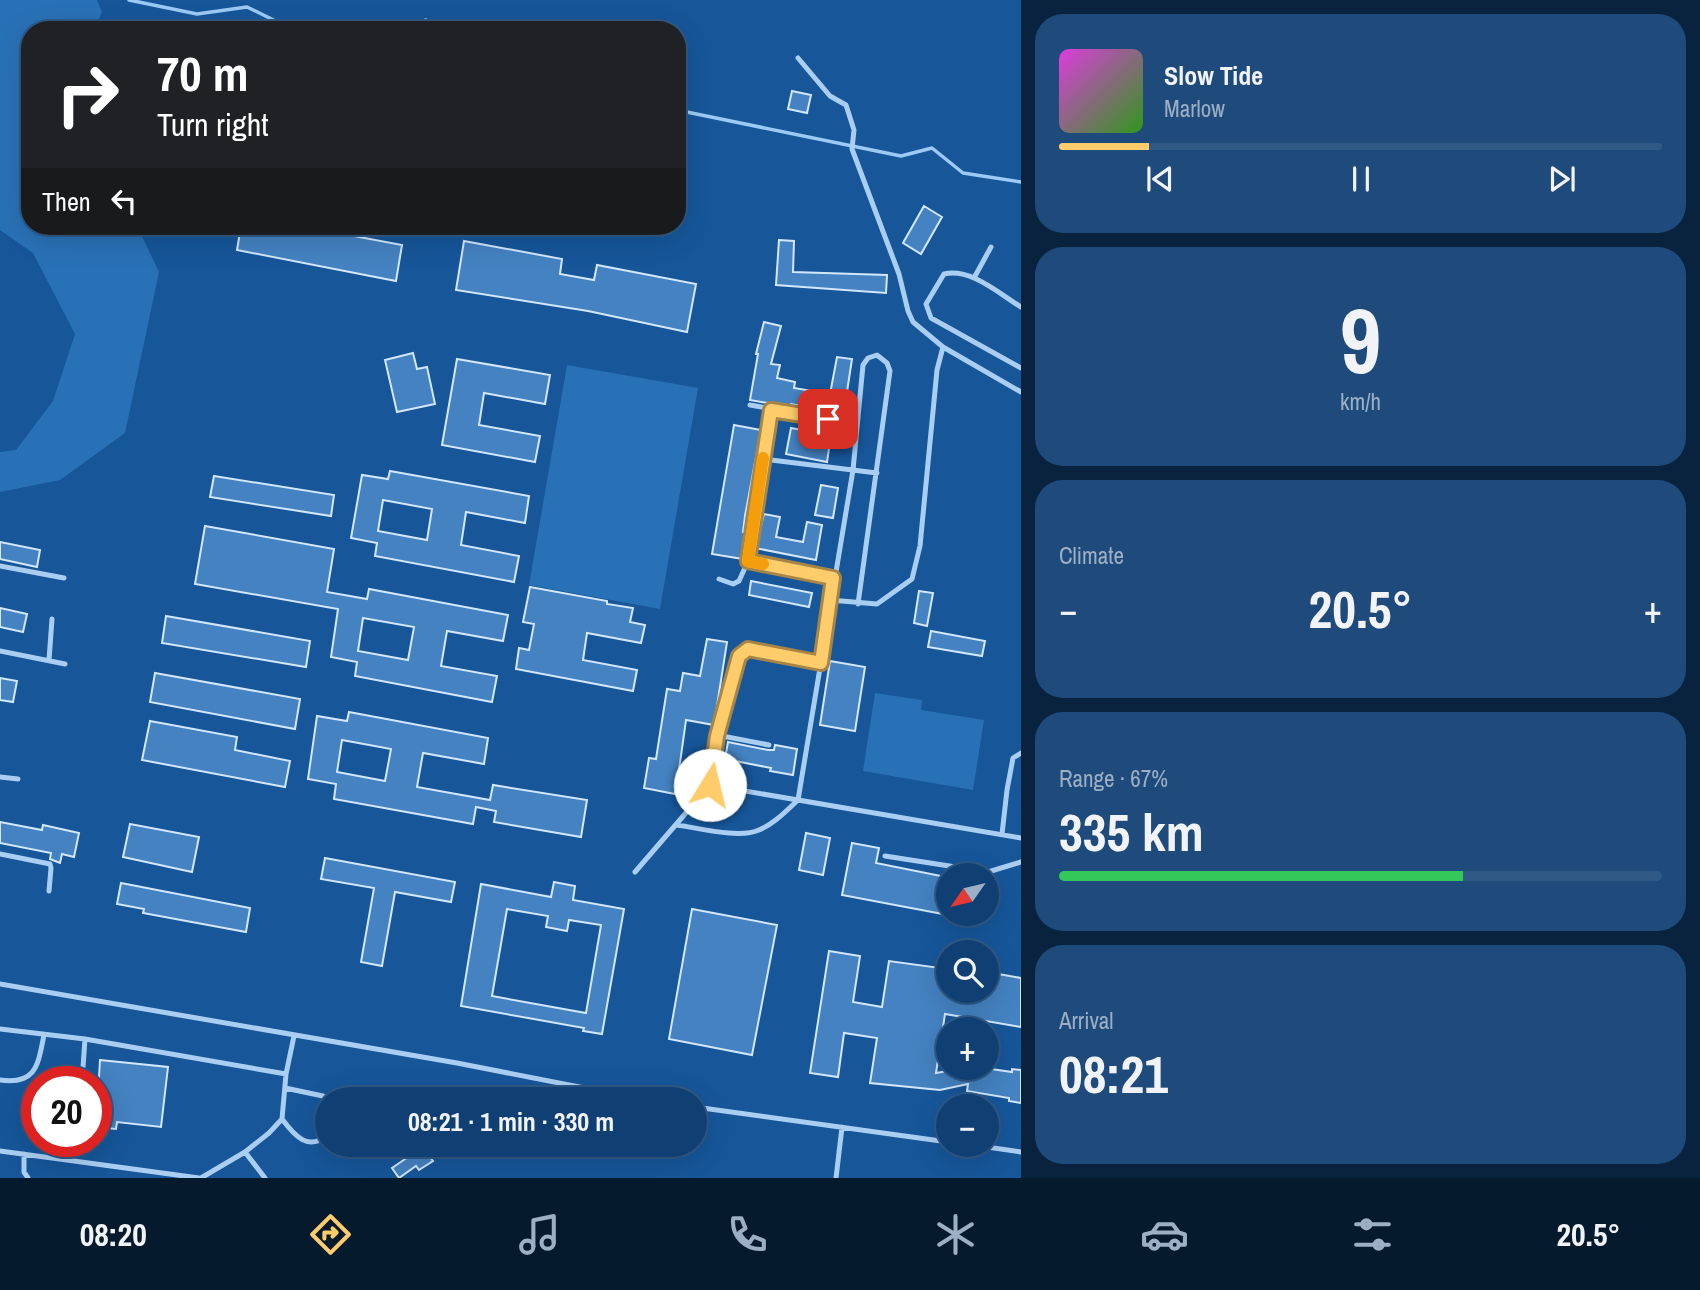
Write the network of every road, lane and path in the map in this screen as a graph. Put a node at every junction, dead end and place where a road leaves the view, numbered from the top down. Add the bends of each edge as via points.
1 (799, 58) dead end
2 (992, 247) dead end
3 (974, 278) junction
4 (1021, 307) edge
5 (943, 346) junction
6 (1021, 368) edge
7 (1021, 391) edge
8 (750, 405) dead end
9 (771, 410) junction
10 (828, 419) dead end
11 (763, 459) junction
12 (853, 470) junction
13 (877, 473) junction
14 (748, 561) junction
15 (0, 566) edge
16 (64, 578) dead end
17 (833, 578) junction
18 (719, 579) dead end
19 (830, 600) junction
20 (858, 604) junction
21 (52, 619) dead end
22 (0, 651) edge
23 (48, 660) junction
24 (821, 663) junction
25 (65, 664) dead end
26 (717, 736) junction
27 (769, 746) dead end
28 (1021, 753) edge
29 (0, 777) edge
30 (18, 779) dead end
31 (710, 785) junction
32 (798, 800) junction
33 (677, 825) junction
34 (1002, 834) junction
35 (1021, 838) edge
36 (0, 854) edge
37 (885, 856) dead end
38 (1021, 862) edge
39 (635, 872) dead end
40 (49, 891) dead end
41 (0, 984) edge
42 (0, 1029) edge
43 (44, 1035) junction
44 (294, 1036) junction
45 (85, 1039) junction
46 (83, 1066) edge
47 (286, 1074) junction
48 (0, 1080) edge
49 (579, 1087) edge
50 (285, 1088) junction
51 (315, 1094) edge
52 (707, 1109) edge
53 (282, 1119) junction
54 (842, 1127) junction
55 (936, 1140) edge
56 (315, 1142) edge
57 (999, 1149) edge
58 (0, 1151) edge
59 (245, 1152) junction
60 (1021, 1152) edge
61 (21, 1154) edge
62 (24, 1157) edge
63 (46, 1157) edge
64 (29, 1178) edge
65 (200, 1178) edge
66 (265, 1178) edge
67 (836, 1178) edge

1 - 5 lane via 830,96 846,105 855,130 852,149 899,274 908,311 913,322
2 - 3 lane
3 - 4 lane
3 - 6 lane via 956,271 944,274 926,304 931,318
5 - 7 lane
5 - 20 lane via 920,547 912,579 877,604
8 - 9 lane
9 - 10 lane
9 - 11 lane
11 - 12 lane
11 - 14 lane
12 - 13 lane
12 - 13 lane via 863,365 877,355 890,371
12 - 17 lane
13 - 20 lane
14 - 17 lane
14 - 18 lane via 739,581 733,584
15 - 16 lane
17 - 19 lane
19 - 20 lane
19 - 24 lane
21 - 23 lane
22 - 23 lane
23 - 25 lane
24 - 26 lane via 748,649 739,656
24 - 32 lane
26 - 27 lane
26 - 31 lane
28 - 34 lane via 1013,758
29 - 30 lane
31 - 32 lane
31 - 33 lane
32 - 33 lane via 759,831 743,834
32 - 34 lane
33 - 39 lane
34 - 35 lane
36 - 40 lane via 50,864
37 - 38 lane via 988,872
41 - 44 lane
42 - 43 lane
43 - 45 lane
43 - 48 lane via 37,1068 24,1079
44 - 47 lane
44 - 49 lane
45 - 46 lane
45 - 47 lane
47 - 50 lane
50 - 51 lane
50 - 53 lane
52 - 54 lane
53 - 56 lane via 304,1142
53 - 59 lane
54 - 55 lane
54 - 67 lane
57 - 60 lane
58 - 61 lane
59 - 65 lane
59 - 66 lane
62 - 64 lane
63 - 65 lane

